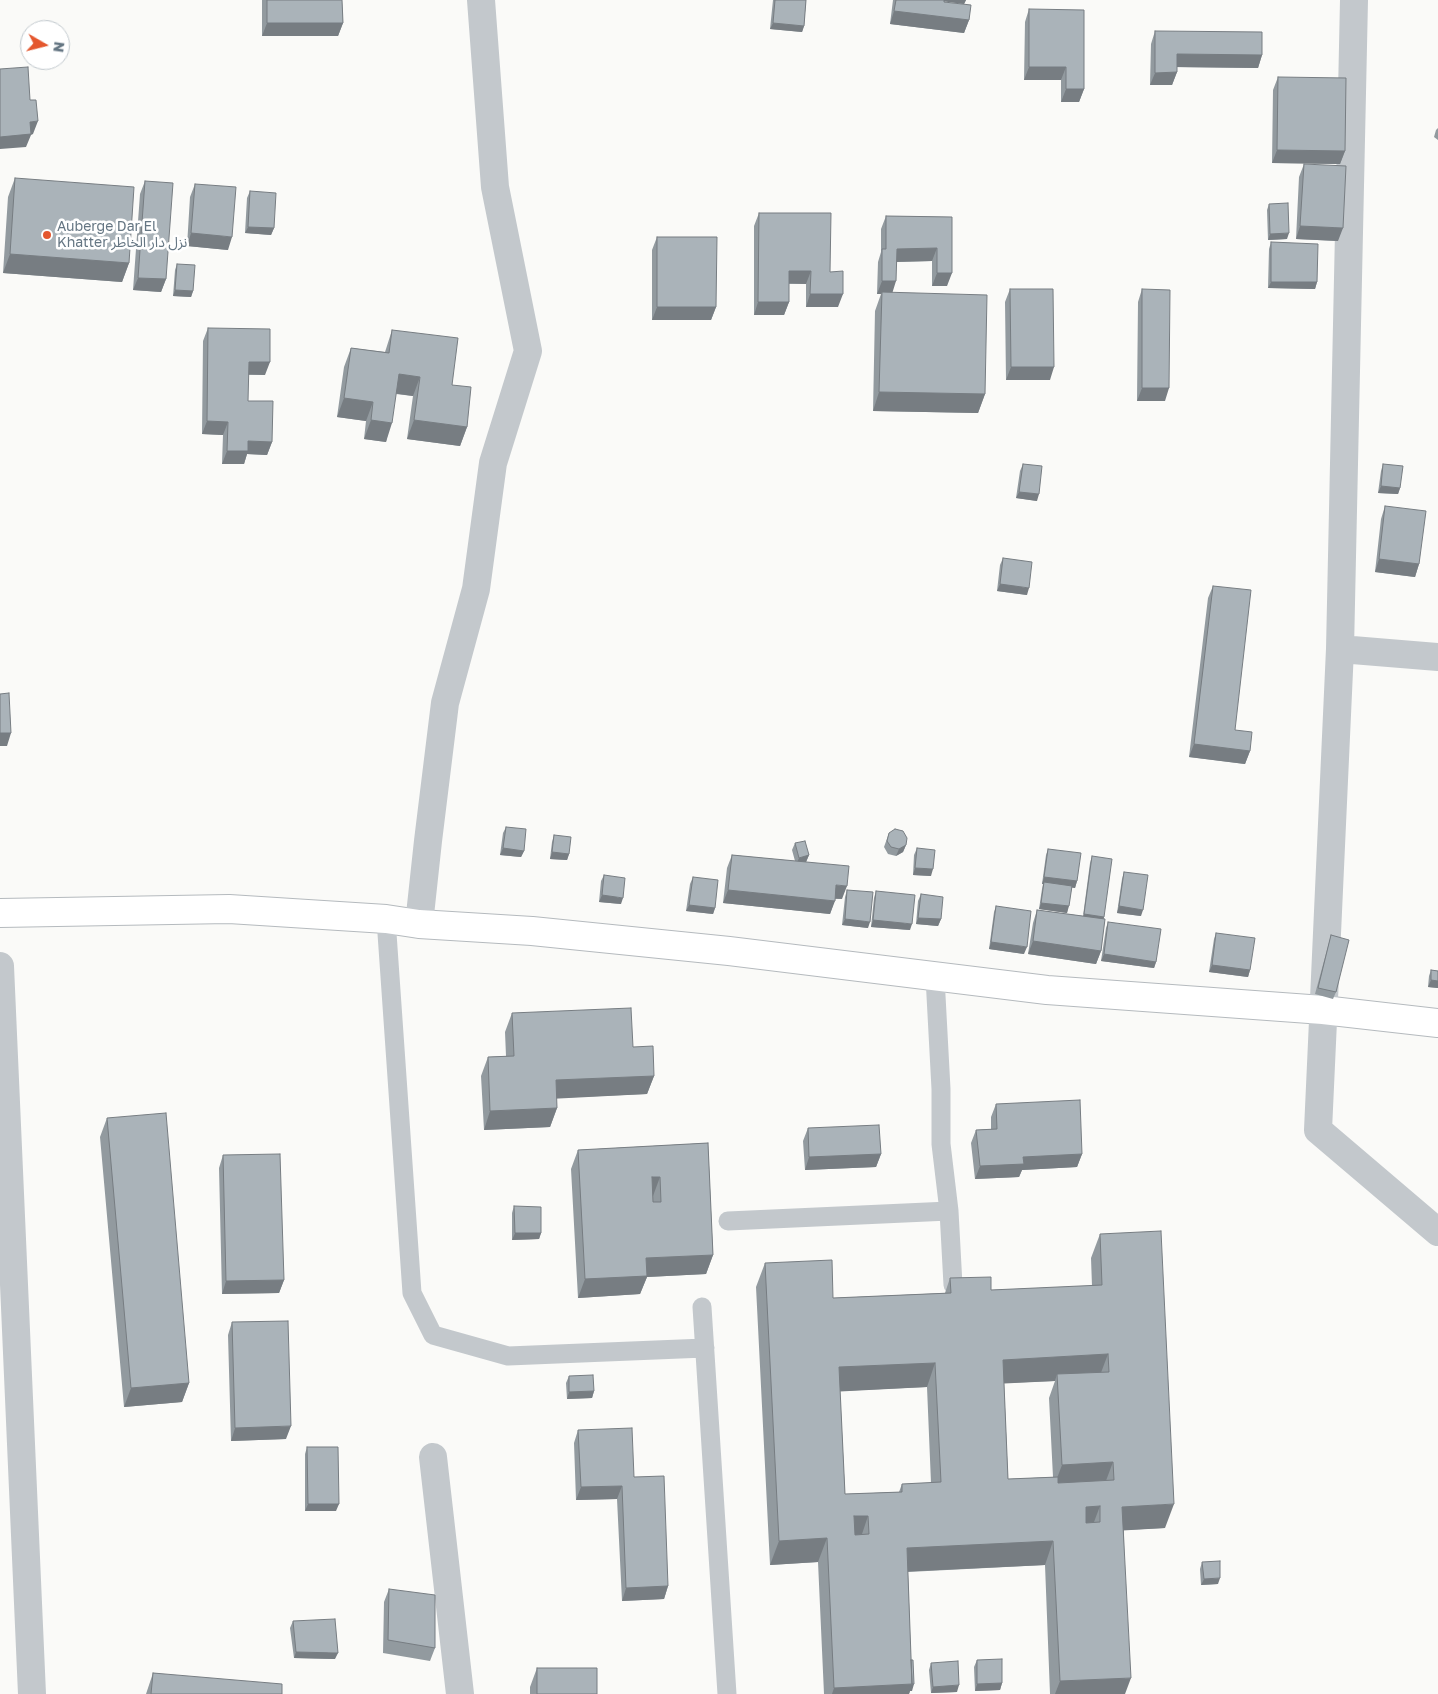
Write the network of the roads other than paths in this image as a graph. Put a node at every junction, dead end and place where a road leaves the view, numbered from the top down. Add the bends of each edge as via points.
1 (480, 0) edge
2 (1354, 0) edge
3 (1340, 649) junction
4 (1438, 657) edge
5 (0, 913) edge
6 (386, 919) junction
7 (420, 924) junction
8 (0, 966) edge
9 (935, 977) junction
10 (1323, 1010) junction
11 (1438, 1023) edge
12 (949, 1211) junction
13 (728, 1221) dead end
14 (1438, 1232) edge
15 (953, 1285) edge
16 (702, 1306) dead end
17 (705, 1348) junction
18 (434, 1457) dead end
19 (32, 1694) edge
20 (460, 1694) edge
21 (727, 1694) edge

1 - 7 street via 495,187 528,351 493,462 476,589 445,703
2 - 3 street
3 - 4 street
3 - 10 street
5 - 6 main road via 229,910
6 - 7 main road
6 - 17 lane via 412,1293 434,1334 508,1356
7 - 9 main road via 532,931 739,952
8 - 19 street
9 - 10 main road via 1047,990
9 - 12 lane via 941,1144
10 - 11 main road
10 - 14 street via 1318,1130
12 - 13 lane
12 - 15 lane
16 - 17 lane
17 - 21 lane
18 - 20 street

